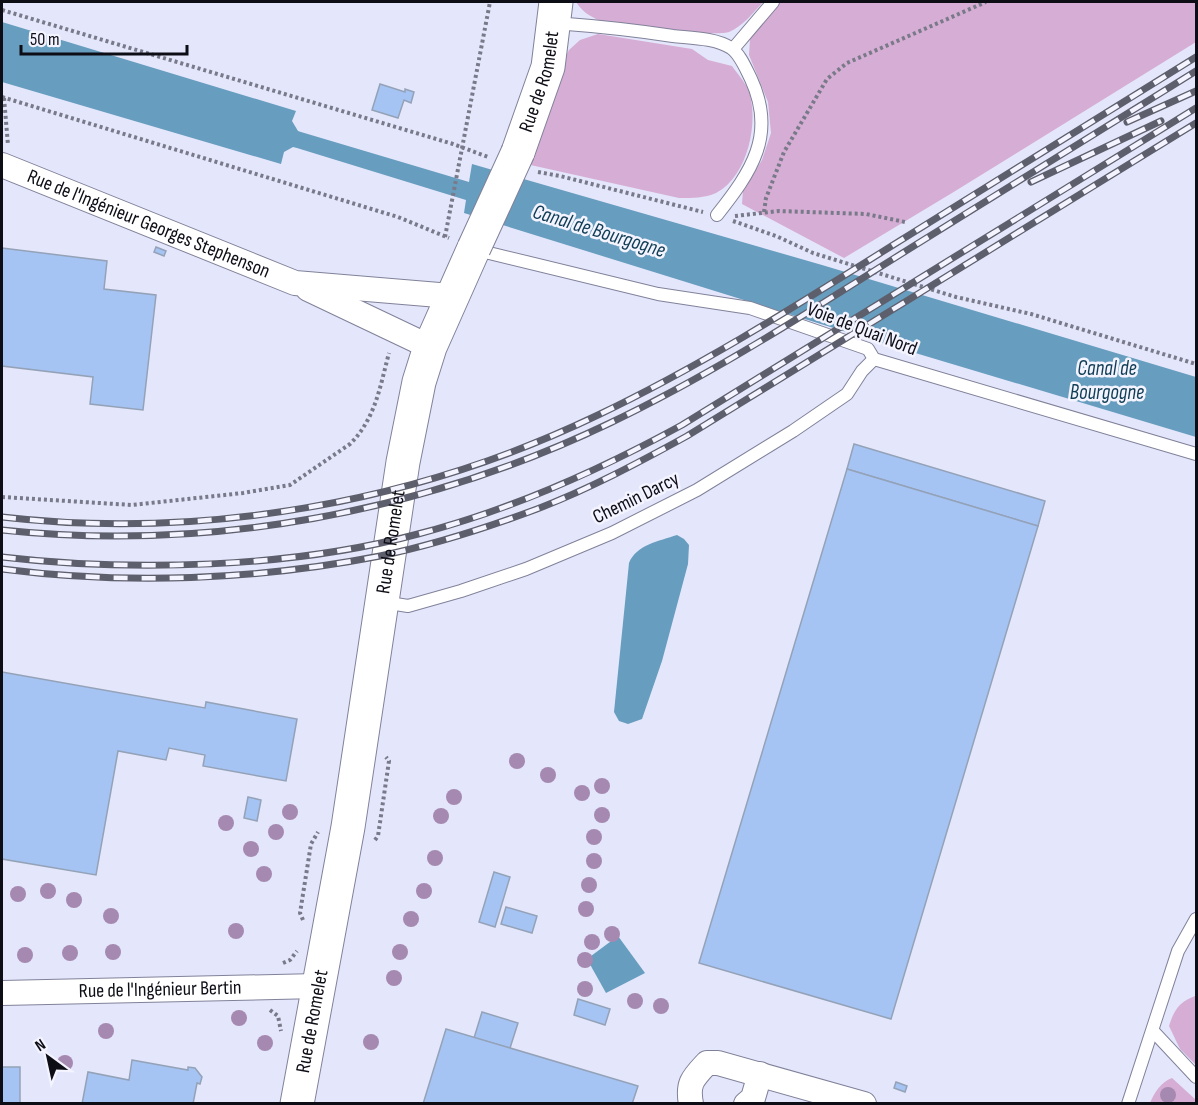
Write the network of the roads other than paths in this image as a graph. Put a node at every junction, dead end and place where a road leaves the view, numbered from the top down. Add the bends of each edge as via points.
1 (773, 2) edge
2 (556, 12) edge
3 (733, 49) junction
4 (6, 166) edge
5 (717, 215) road end
6 (460, 242) junction
7 (295, 283) junction
8 (451, 296) junction
9 (430, 347) junction
10 (874, 359) junction
11 (1197, 454) edge
12 (381, 602) junction
13 (1197, 919) edge
14 (318, 986) junction
15 (2, 993) edge
16 (1153, 1031) junction
17 (760, 1074) junction
18 (1197, 1077) edge
19 (297, 1104) edge
20 (691, 1104) edge
21 (746, 1104) edge
22 (864, 1104) edge
23 (1128, 1104) edge

1 - 3 lane
2 - 3 lane via 608,27 716,42
2 - 6 street, Rue de Romelet, bridge via 548,66 518,152
3 - 5 lane via 758,94 761,124 758,152
4 - 7 street, Rue de l'Ingénieur Georges Stephenson
6 - 8 street, Rue de Romelet
6 - 10 lane, Voie de Quai Nord via 489,253 658,294 750,308 868,349
7 - 8 street, Rue de l'Ingénieur Georges Stephenson
7 - 9 street, Rue de l'Ingénieur Georges Stephenson
8 - 9 street, Rue de Romelet
9 - 12 street, Rue de Romelet via 403,462
10 - 11 lane, Voie de Quai Nord
10 - 12 lane, Chemin Darcy via 847,394 793,430 697,490 612,533 460,591 408,606
12 - 14 street, Rue de Romelet via 360,759
13 - 16 lane via 1178,951
14 - 15 street, Rue de l'Ingénieur Bertin
14 - 19 street, Rue de Romelet
16 - 18 lane
16 - 23 lane
17 - 20 street via 707,1063 688,1087
17 - 21 street via 753,1098
17 - 22 street

